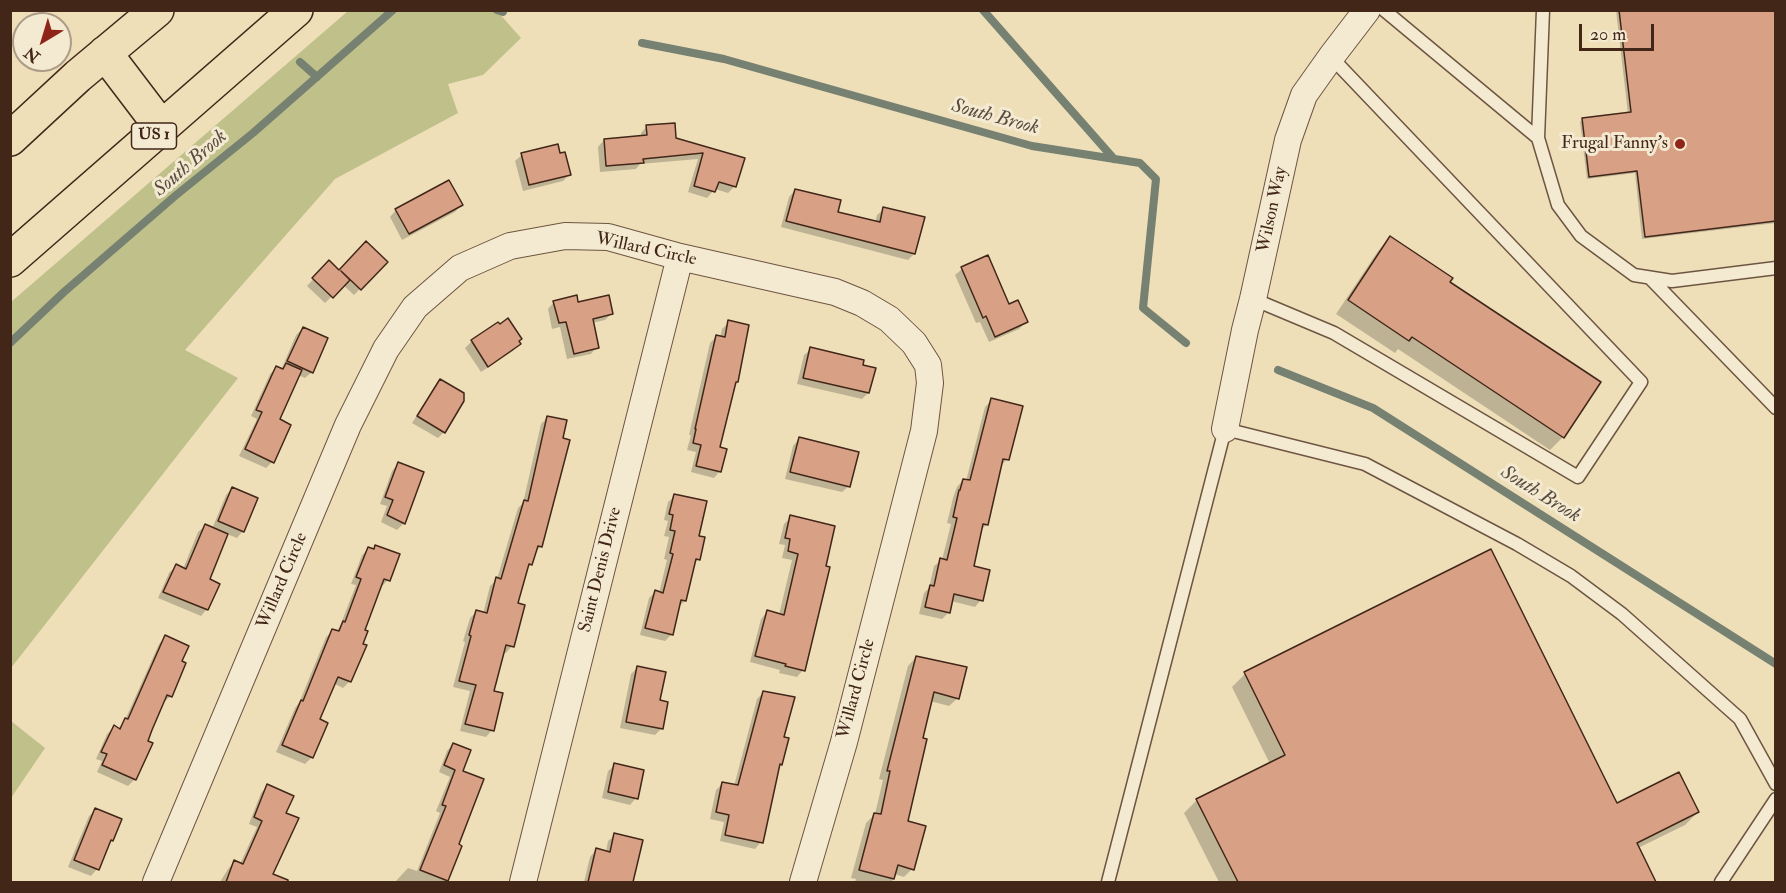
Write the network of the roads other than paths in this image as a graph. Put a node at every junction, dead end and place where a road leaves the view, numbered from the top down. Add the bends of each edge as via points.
1 (156, 10) edge
2 (296, 10) edge
3 (1367, 10) edge
4 (1384, 10) edge
5 (1543, 10) edge
6 (105, 53) junction
7 (1331, 57) junction
8 (162, 128) junction
9 (1538, 138) junction
10 (10, 139) edge
11 (680, 256) junction
12 (10, 260) edge
13 (1776, 268) edge
14 (1650, 278) junction
15 (1253, 299) junction
16 (1776, 408) edge
17 (1225, 429) junction
18 (1776, 784) edge
19 (1776, 799) edge
20 (156, 882) edge
21 (523, 882) edge
22 (803, 882) edge
23 (1108, 882) edge
24 (1721, 882) edge

1 - 6 main road
2 - 8 main road, US 1
3 - 7 street, Wilson Way
4 - 9 lane
5 - 9 lane
6 - 8 main road
6 - 10 main road
7 - 15 street, Wilson Way via 1304,95 1288,140
7 - 15 lane via 1641,382 1578,477 1334,333
8 - 12 main road, US 1
9 - 14 lane via 1558,205 1581,236 1634,275
11 - 20 street, Willard Circle via 608,237 565,236 510,246 460,267 415,307 386,349 355,410
11 - 21 street, Saint Denis Drive
11 - 22 street, Willard Circle via 834,292 862,303 889,319 914,343 928,365 930,383 924,431 844,742
13 - 14 lane via 1672,281
14 - 16 lane
15 - 17 street, Wilson Way
17 - 18 lane via 1365,464 1571,576 1622,614 1740,719
17 - 23 lane
19 - 24 lane

